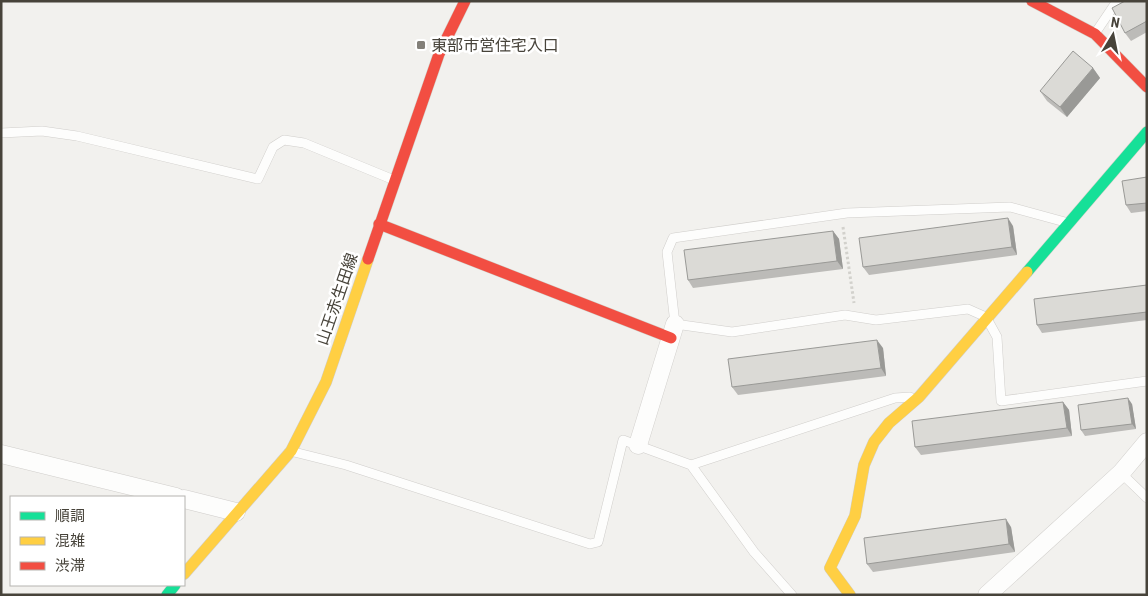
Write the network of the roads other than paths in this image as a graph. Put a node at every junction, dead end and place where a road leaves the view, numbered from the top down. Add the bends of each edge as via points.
1 (465, 1) edge
2 (1032, 1) edge
3 (1117, 1) edge
4 (1094, 34) junction
5 (1147, 87) edge
6 (1147, 132) edge
7 (1, 133) edge
8 (394, 180) junction
9 (1068, 223) junction
10 (379, 224) junction
11 (986, 317) junction
12 (673, 331) junction
13 (1147, 382) edge
14 (919, 397) junction
15 (1147, 442) edge
16 (638, 445) junction
17 (291, 451) junction
18 (1, 454) edge
19 (691, 465) junction
20 (1121, 473) junction
21 (172, 496) edge
22 (1147, 498) edge
23 (185, 499) edge
24 (236, 512) junction
25 (185, 573) edge
26 (792, 595) edge
27 (850, 595) edge
28 (987, 595) edge

1 - 8 street, 山王赤生田線 via 439,54
2 - 4 street
3 - 4 lane
4 - 5 street
6 - 9 street
7 - 8 lane via 42,131 76,136 258,178 274,147 284,140 304,143
8 - 10 street, 山王赤生田線
9 - 11 street
9 - 12 lane via 1010,207 841,214 673,238 667,252
10 - 12 street
10 - 17 street, 山王赤生田線 via 326,382
11 - 12 lane via 968,308 876,320 829,317 732,332
11 - 13 lane via 997,337 1001,401
11 - 14 street
12 - 16 street
14 - 19 lane via 895,398
14 - 27 street via 888,423 870,445 864,460 854,517 830,568
15 - 20 street
16 - 17 lane via 623,440 598,542 590,544 374,474
16 - 19 lane
17 - 24 street, 山王赤生田線
18 - 21 street
19 - 26 lane via 754,552
20 - 22 lane
20 - 28 street
23 - 24 street
24 - 25 street, 山王赤生田線

